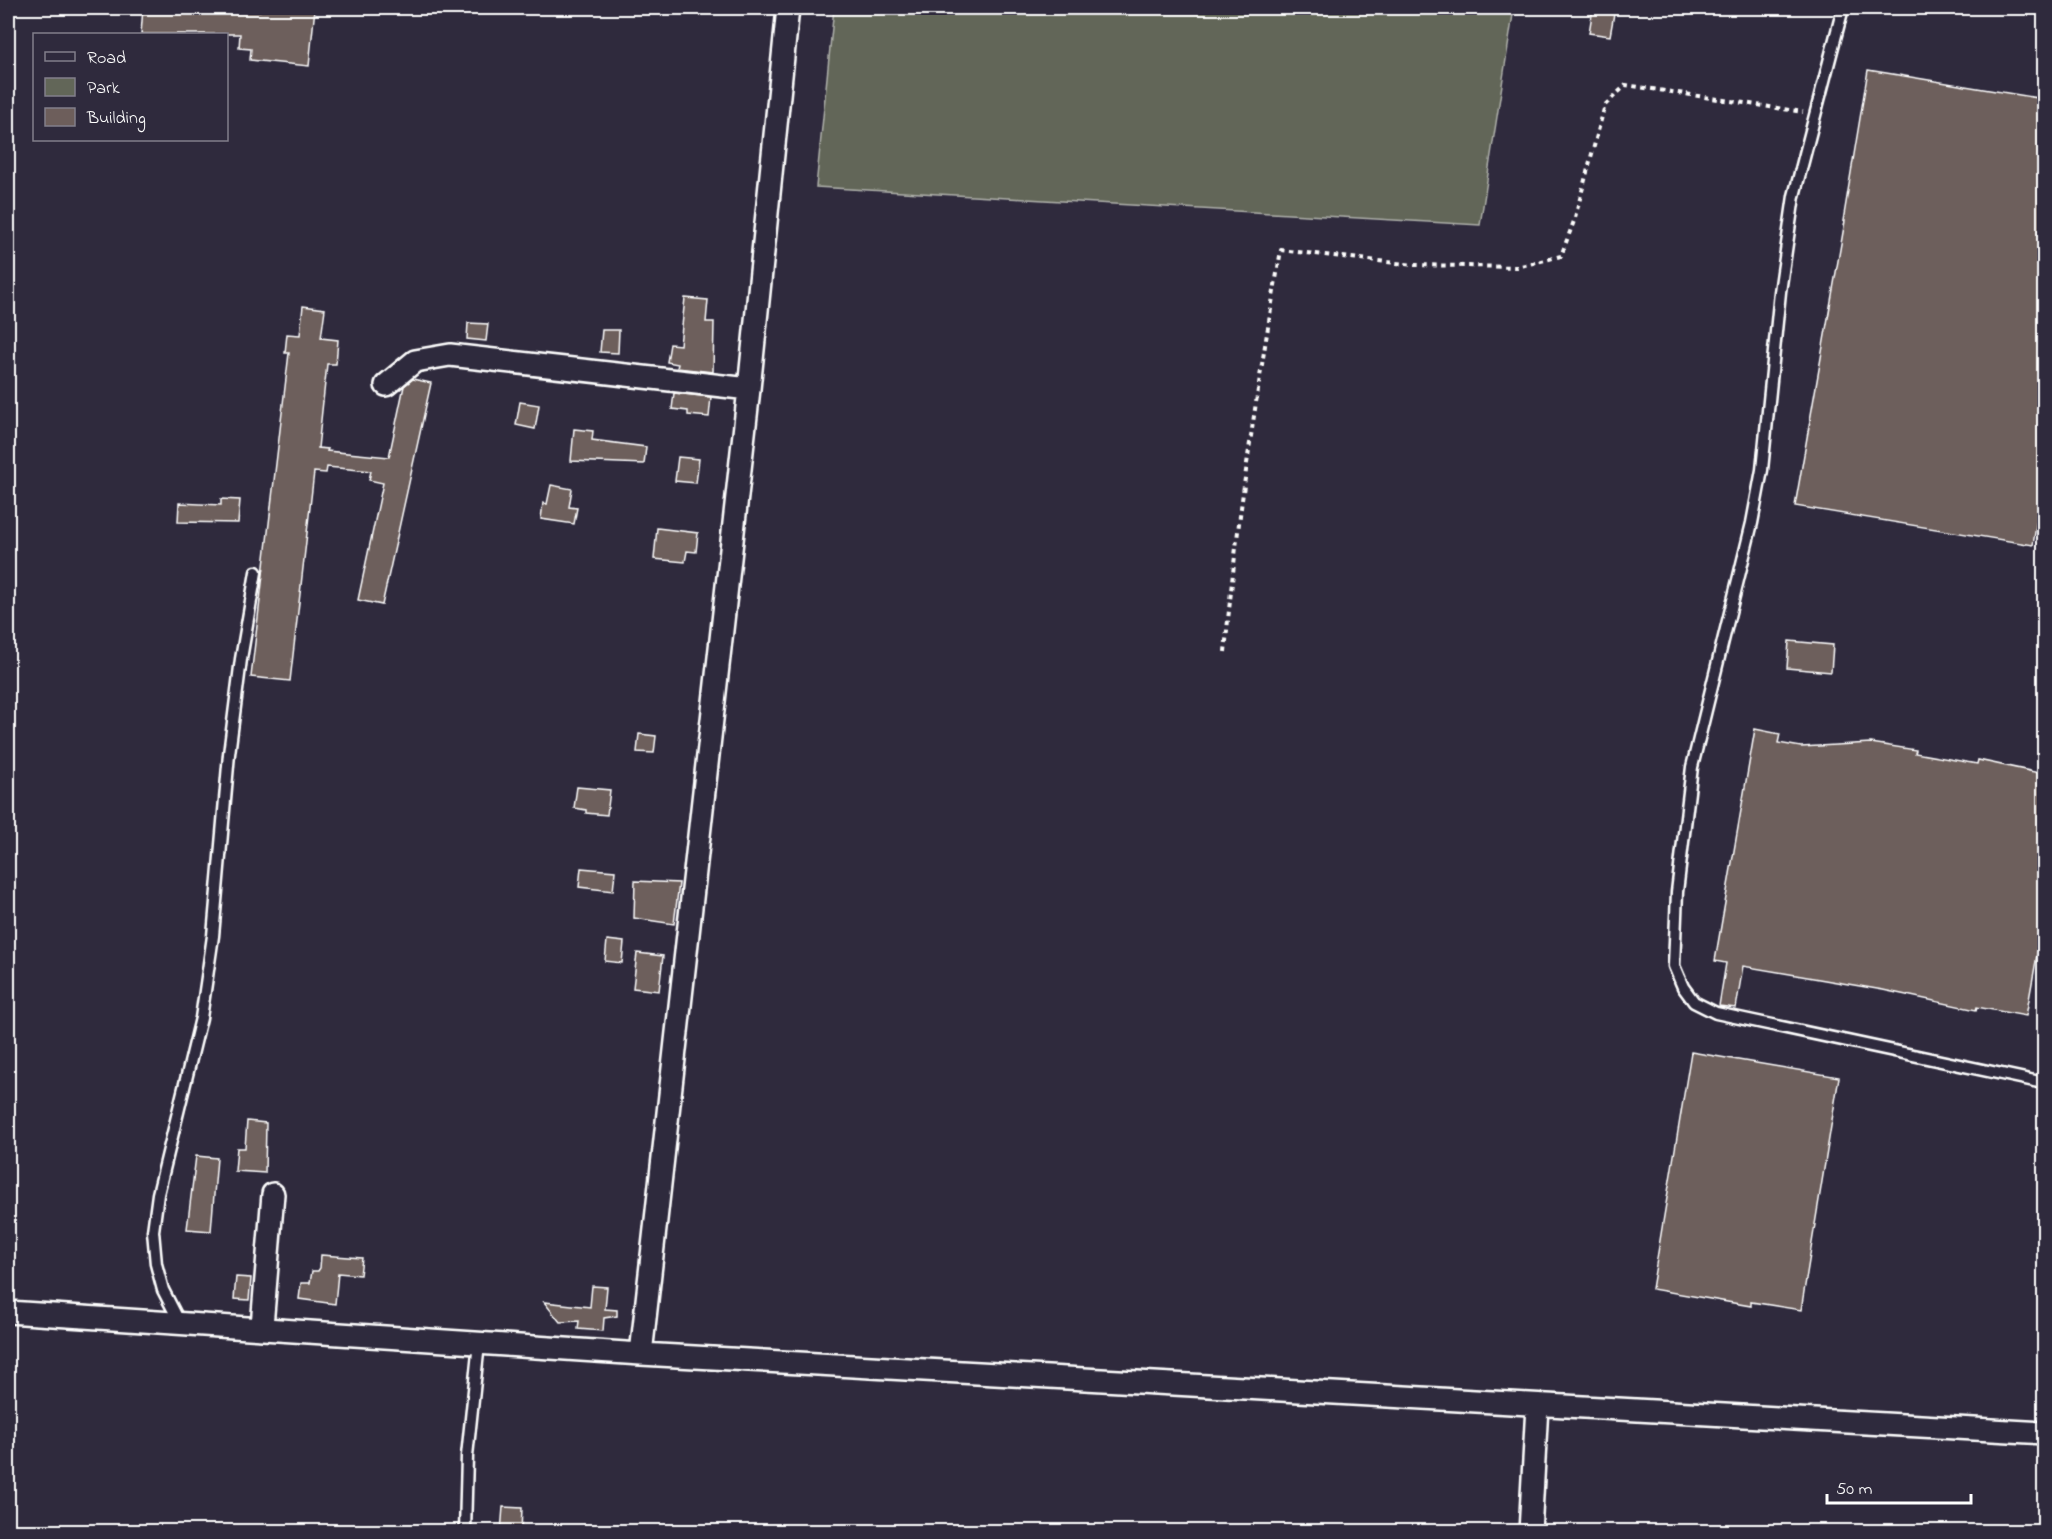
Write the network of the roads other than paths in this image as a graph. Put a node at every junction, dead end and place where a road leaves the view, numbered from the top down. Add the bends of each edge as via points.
1 (788, 8) edge
2 (1843, 8) edge
3 (386, 385) dead end
4 (749, 389) junction
5 (256, 572) dead end
6 (2044, 1083) edge
7 (273, 1194) dead end
8 (8, 1311) edge
9 (180, 1323) junction
10 (262, 1326) junction
11 (479, 1343) junction
12 (641, 1354) junction
13 (1537, 1406) junction
14 (2044, 1433) edge
15 (465, 1532) edge
16 (1530, 1532) edge

1 - 4 street
2 - 6 lane via 1801,165 1786,241 1762,470 1752,524 1692,766 1677,892 1674,966 1694,1002 1716,1013
3 - 4 street via 415,361 450,355
4 - 12 street
5 - 9 lane via 229,754 213,936 201,1018 158,1194 153,1231 163,1290
7 - 10 street
8 - 9 street
9 - 10 street
10 - 11 street
11 - 12 street
11 - 15 lane via 467,1456
12 - 13 street
13 - 14 street
13 - 16 street

